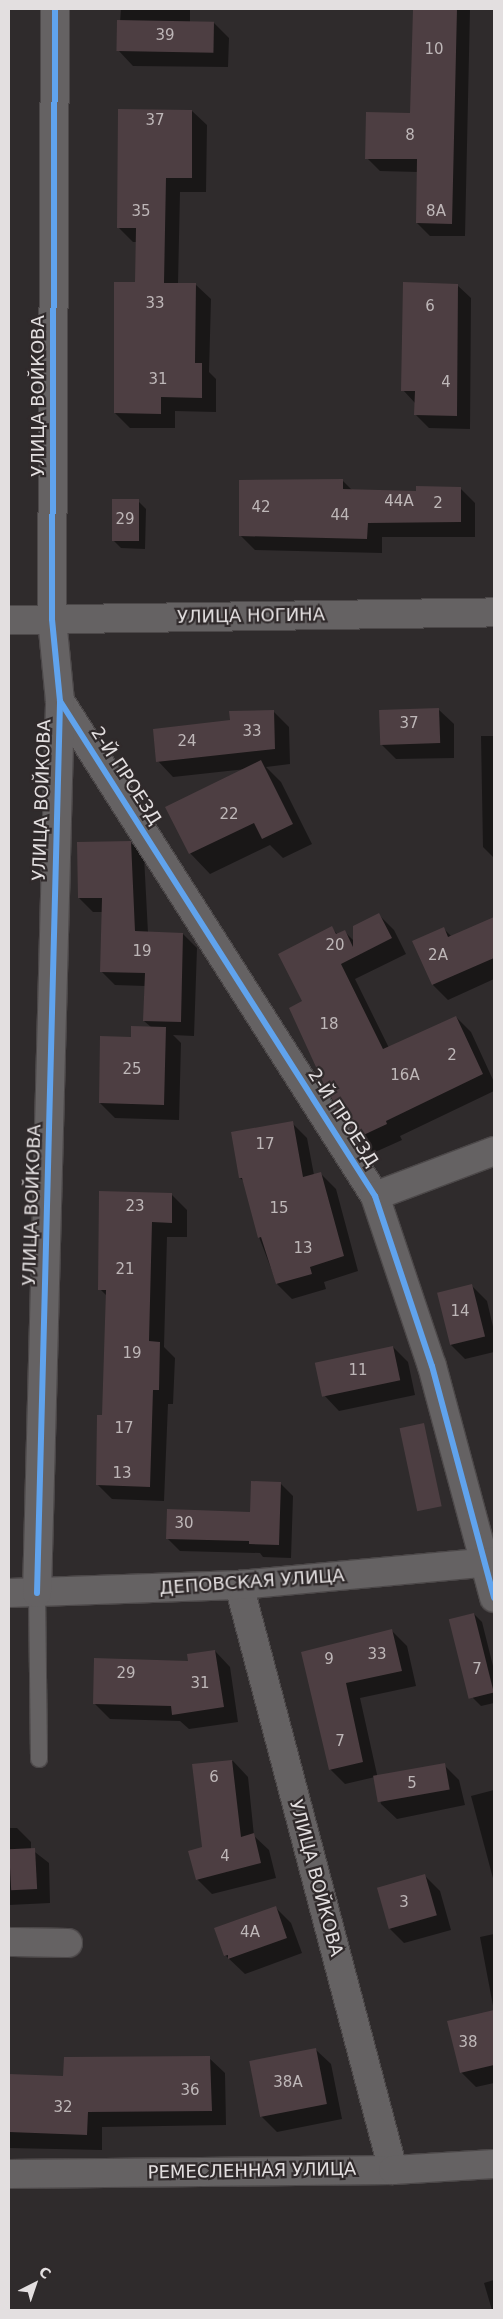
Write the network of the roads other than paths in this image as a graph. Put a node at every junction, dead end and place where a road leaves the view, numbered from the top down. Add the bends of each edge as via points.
1 (54, 9) edge
2 (494, 612) edge
3 (52, 619) junction
4 (9, 620) edge
5 (60, 701) junction
6 (494, 1151) edge
7 (375, 1196) junction
8 (489, 1563) edge
9 (240, 1585) junction
10 (9, 1593) edge
11 (37, 1593) junction
12 (494, 1598) edge
13 (39, 1759) dead end
14 (9, 1942) edge
15 (68, 1943) dead end
16 (494, 2164) edge
17 (393, 2170) junction
18 (9, 2174) edge

1 - 3 street, УЛИЦА ВОЙКОВА
2 - 3 street, УЛИЦА НОГИНА
3 - 4 street, УЛИЦА НОГИНА
3 - 5 street, УЛИЦА ВОЙКОВА
5 - 7 street, 2-Й ПРОЕЗД
5 - 11 street, УЛИЦА ВОЙКОВА
6 - 7 street
7 - 8 street, 2-Й ПРОЕЗД via 432,1366
8 - 9 street, ДЕПОВСКАЯ УЛИЦА
8 - 12 street, 2-Й ПРОЕЗД
9 - 11 street, ДЕПОВСКАЯ УЛИЦА
9 - 17 street, УЛИЦА ВОЙКОВА
10 - 11 street, ДЕПОВСКАЯ УЛИЦА
11 - 13 lane
14 - 15 street
16 - 17 street, РЕМЕСЛЕННАЯ УЛИЦА
17 - 18 street, РЕМЕСЛЕННАЯ УЛИЦА

